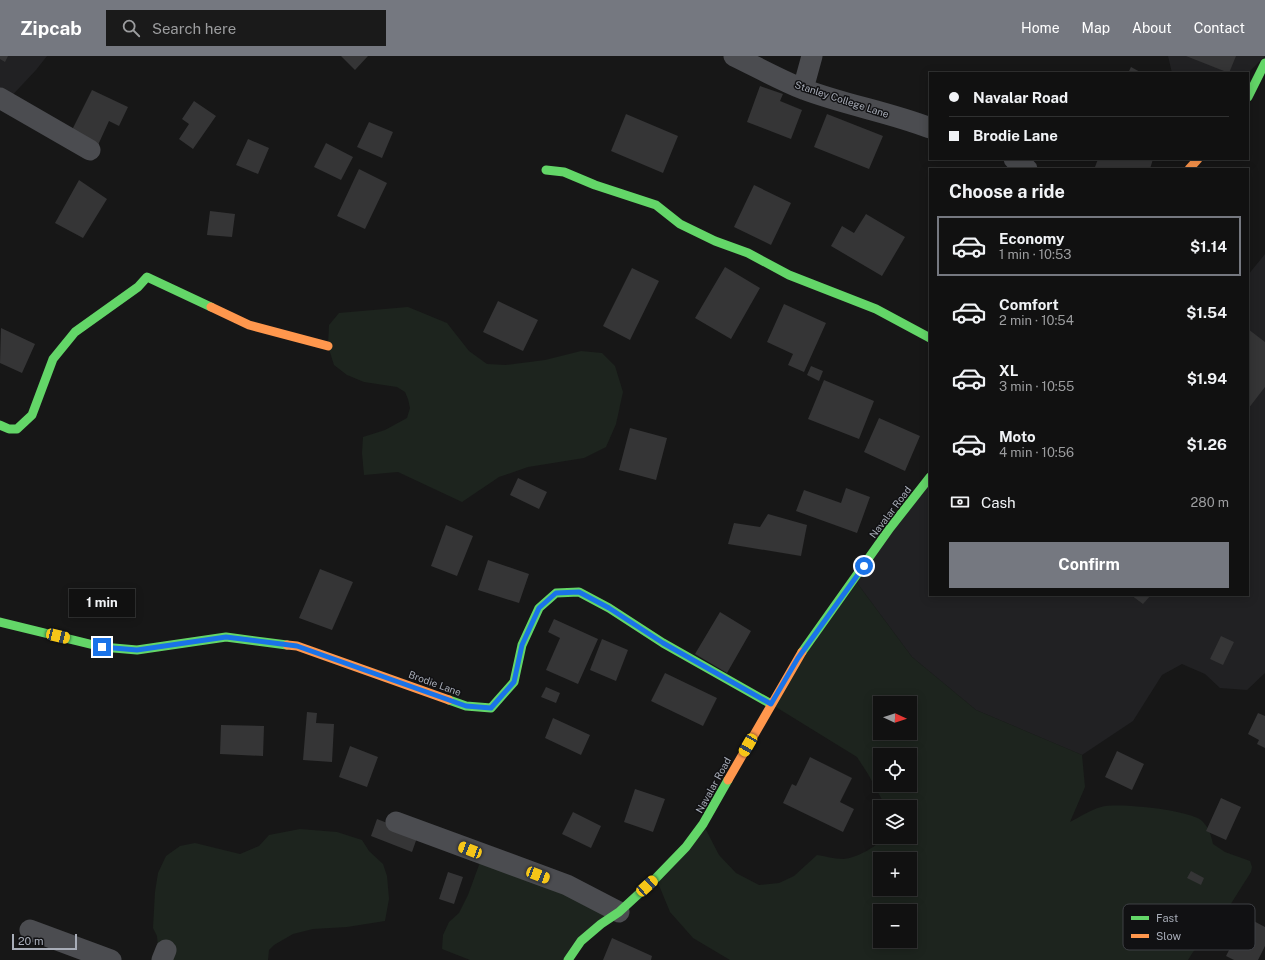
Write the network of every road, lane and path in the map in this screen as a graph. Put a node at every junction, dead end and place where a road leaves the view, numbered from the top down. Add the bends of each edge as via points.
1 (734, 56) edge
2 (812, 56) edge
3 (1265, 63) edge
4 (803, 89) junction
5 (1249, 95) edge
6 (0, 98) edge
7 (929, 128) edge
8 (90, 150) dead end
9 (1015, 160) edge
10 (1197, 160) edge
11 (1026, 168) edge
12 (1190, 168) edge
13 (546, 170) dead end
14 (929, 337) edge
15 (328, 346) dead end
16 (0, 425) edge
17 (929, 478) edge
18 (0, 622) edge
19 (771, 704) junction
20 (396, 822) dead end
21 (619, 912) junction
22 (30, 930) dead end
23 (111, 960) edge
24 (568, 960) edge

1 - 4 street, Stanley College Lane
2 - 4 street
3 - 5 street
4 - 7 street, Stanley College Lane
6 - 8 street
9 - 11 street
10 - 12 street
13 - 14 street via 564,172 656,205 680,224 715,241 748,252 788,275 876,309
15 - 16 street via 249,325 147,277 138,287 75,332 53,358 32,416 17,429 8,429
17 - 19 street, Navalar Road via 890,528 798,658
18 - 19 street, Brodie Lane via 102,647 137,650 226,637 297,646 466,706 491,708 514,682 522,645 539,608 556,593 579,592
19 - 21 street, Navalar Road via 703,824 686,847
20 - 21 street via 567,885
21 - 24 street, Navalar Road via 581,941
22 - 23 street

